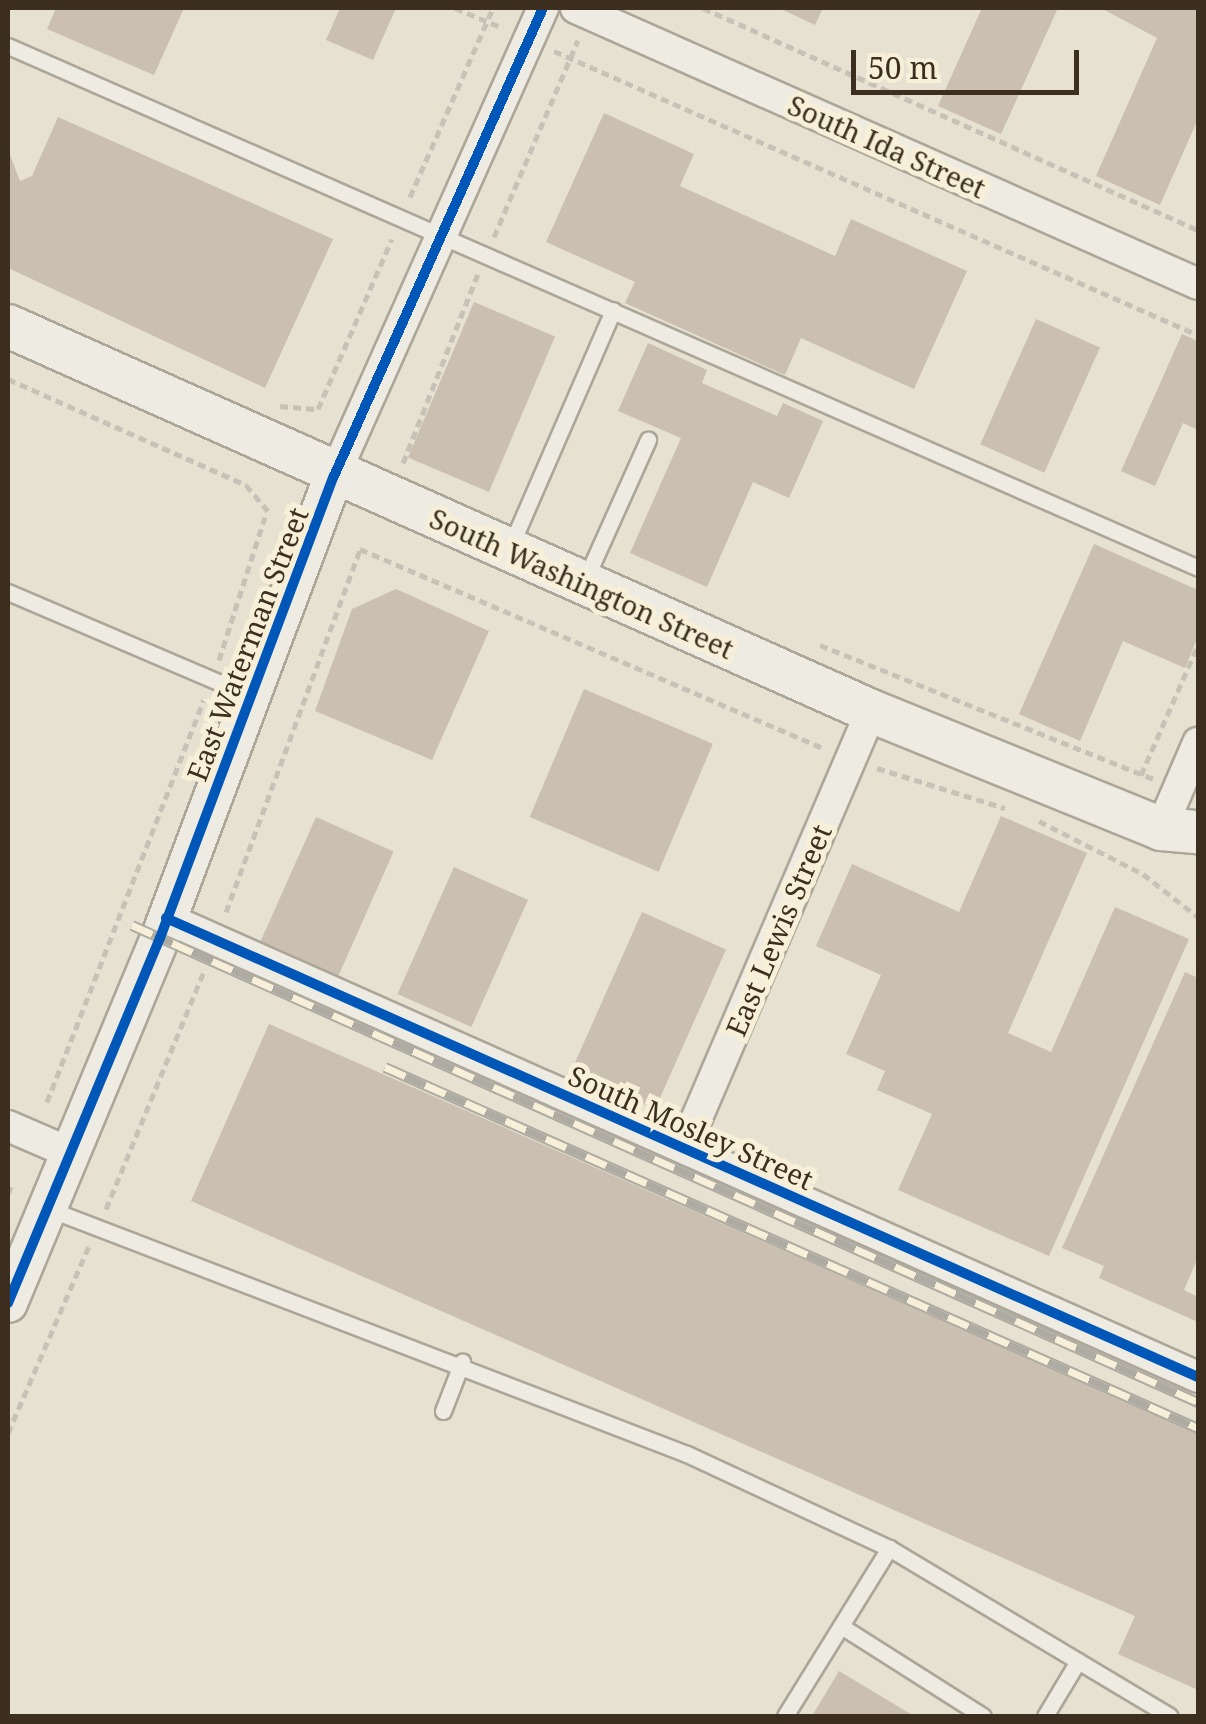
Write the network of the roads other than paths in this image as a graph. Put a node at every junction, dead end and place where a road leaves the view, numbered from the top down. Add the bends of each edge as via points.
1 (543, 8) edge
2 (583, 10) edge
3 (8, 46) edge
4 (443, 236) junction
5 (1198, 284) edge
6 (613, 310) junction
7 (8, 326) edge
8 (648, 440) dead end
9 (334, 476) junction
10 (508, 550) junction
11 (1198, 568) edge
12 (583, 583) junction
13 (8, 592) edge
14 (251, 696) junction
15 (871, 710) junction
16 (1198, 743) edge
17 (1180, 831) edge
18 (1198, 866) edge
19 (166, 918) junction
20 (8, 1126) edge
21 (684, 1148) junction
22 (68, 1152) junction
23 (45, 1208) junction
24 (8, 1302) edge
25 (462, 1362) junction
26 (1198, 1377) edge
27 (443, 1411) dead end
28 (889, 1548) junction
29 (840, 1626) junction
30 (1078, 1661) junction
31 (785, 1716) edge
32 (982, 1716) edge
33 (1045, 1716) edge
34 (1170, 1716) edge

1 - 4 street, East Waterman Street
2 - 5 street, South Ida Street
3 - 4 lane
4 - 6 lane
4 - 9 street, East Waterman Street
6 - 10 lane
6 - 11 lane
7 - 9 main road, South Washington Street
8 - 12 lane
9 - 10 main road, South Washington Street
9 - 14 street, East Waterman Street
10 - 12 main road, South Washington Street
12 - 15 main road, South Washington Street
13 - 14 lane
14 - 19 street, East Waterman Street
15 - 17 main road, South Washington Street
15 - 21 street, East Lewis Street
16 - 17 street via 1179,788
17 - 18 main road, South Washington Street
19 - 21 street, South Mosley Street
19 - 22 street, East Waterman Street
20 - 22 street
21 - 26 street, South Mosley Street
22 - 23 street, East Waterman Street
23 - 24 street, East Waterman Street
23 - 25 lane
25 - 27 lane
25 - 28 lane
28 - 29 lane
28 - 30 lane
29 - 31 lane
29 - 32 lane
30 - 33 lane
30 - 34 lane

